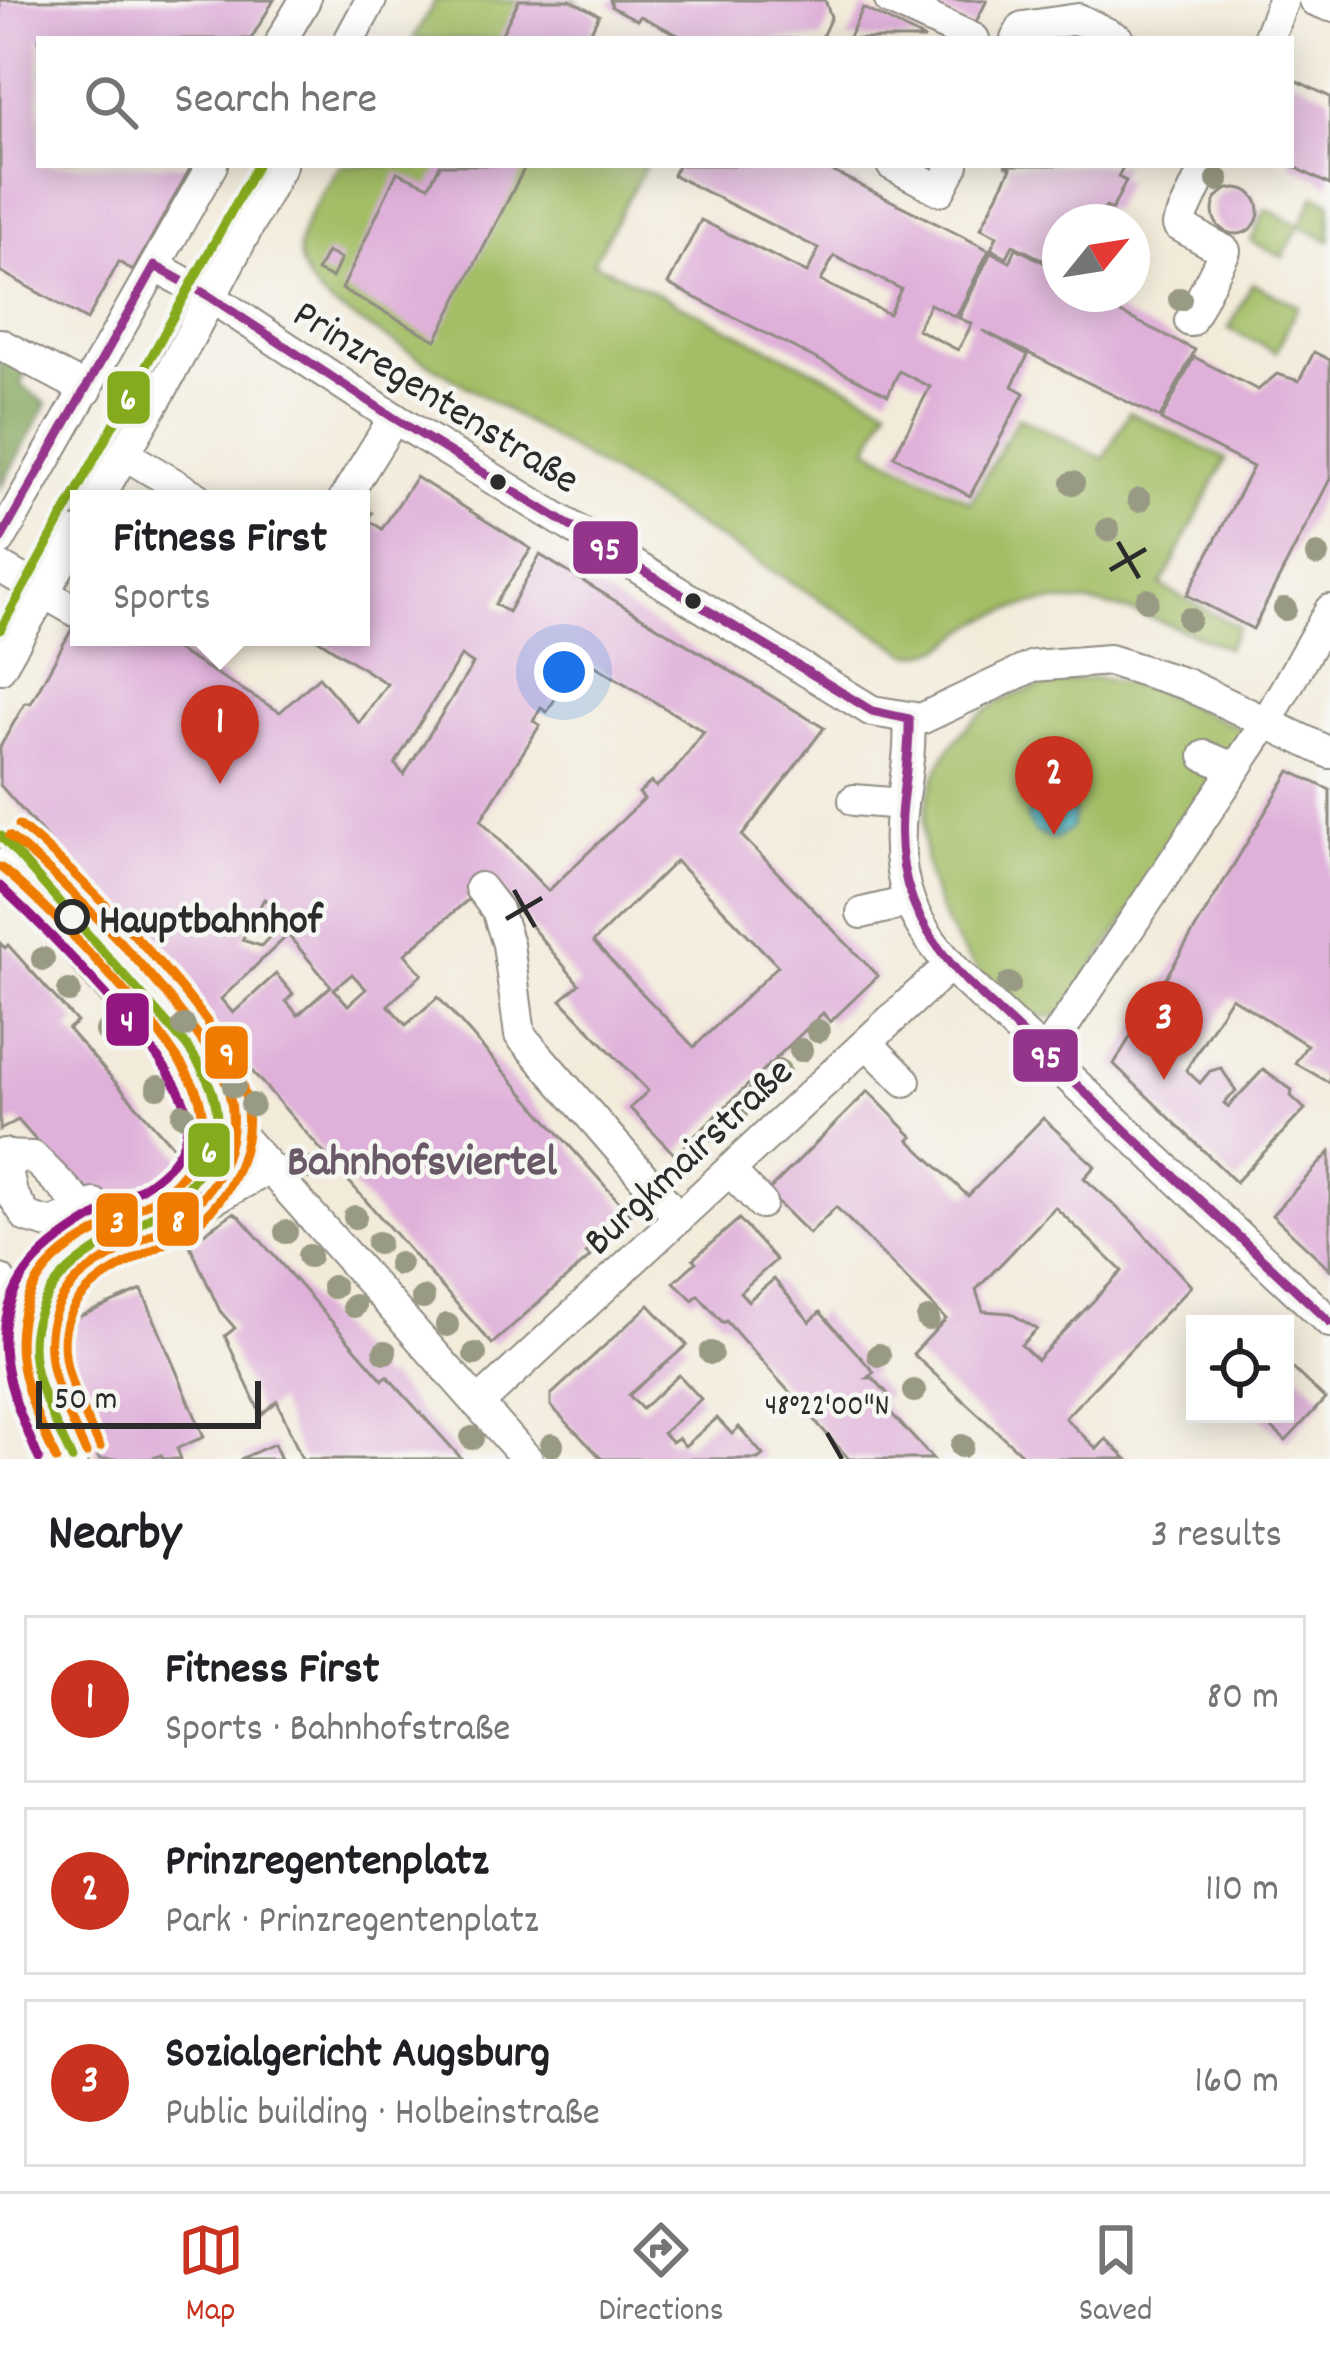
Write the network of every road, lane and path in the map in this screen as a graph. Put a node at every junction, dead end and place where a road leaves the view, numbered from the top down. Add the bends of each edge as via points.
1 (371, 0) edge
2 (890, 0) edge
3 (1283, 0) edge
4 (1314, 0) edge
5 (1330, 6) edge
6 (352, 36) edge
7 (968, 36) edge
8 (1018, 36) edge
9 (1112, 36) edge
10 (1269, 36) edge
11 (210, 168) edge
12 (279, 168) edge
13 (898, 168) edge
14 (951, 168) edge
15 (1205, 168) edge
16 (155, 266) junction
17 (209, 296) junction
18 (1190, 321) dead end
19 (0, 344) edge
20 (87, 390) junction
21 (394, 418) junction
22 (124, 454) junction
23 (352, 487) edge
24 (103, 490) edge
25 (185, 490) edge
26 (0, 540) edge
27 (70, 548) edge
28 (0, 567) edge
29 (43, 594) junction
30 (70, 609) edge
31 (1330, 610) edge
32 (0, 668) edge
33 (909, 719) junction
34 (1266, 724) junction
35 (1330, 753) edge
36 (1205, 756) dead end
37 (1234, 768) junction
38 (854, 800) dead end
39 (902, 804) junction
40 (0, 864) edge
41 (480, 888) dead end
42 (908, 902) junction
43 (862, 913) dead end
44 (950, 965) junction
45 (867, 1043) junction
46 (1045, 1054) junction
47 (905, 1081) dead end
48 (2, 1155) edge
49 (270, 1168) junction
50 (730, 1171) junction
51 (761, 1203) dead end
52 (88, 1210) junction
53 (679, 1218) junction
54 (111, 1255) junction
55 (5, 1293) edge
56 (1330, 1322) edge
57 (478, 1404) junction
58 (72, 1459) edge
59 (527, 1459) edge

1 - 6 street
2 - 7 street
3 - 10 street
4 - 5 street
8 - 9 street via 1023,27 1078,20
11 - 16 street
12 - 17 street
13 - 14 street via 940,190
15 - 18 street via 1178,225 1225,251
16 - 17 street, Prinzregentenstraße
16 - 20 street
17 - 21 street, Prinzregentenstraße
17 - 22 street
19 - 20 street
20 - 26 street
21 - 23 street
21 - 33 street, Prinzregentenstraße via 872,711
22 - 24 street
22 - 25 street
27 - 29 street
28 - 29 street
29 - 30 street
29 - 32 street
31 - 34 street
33 - 34 street via 1033,666 1083,660 1132,664
33 - 39 street
34 - 35 street
34 - 37 street
36 - 37 street
37 - 46 street via 1094,957
38 - 39 street
39 - 42 street
40 - 49 street
41 - 53 street via 508,944 520,1035
42 - 43 street
42 - 44 street
44 - 45 street, Burgkmairstraße
44 - 46 street
45 - 47 street
45 - 50 street, Burgkmairstraße
46 - 56 street
48 - 52 street via 33,1157
48 - 52 street via 27,1217 43,1224
49 - 54 street
49 - 57 street
50 - 51 street
50 - 53 street, Burgkmairstraße
52 - 54 street
53 - 57 street, Burgkmairstraße
54 - 55 street via 40,1294
55 - 58 street
57 - 59 street

